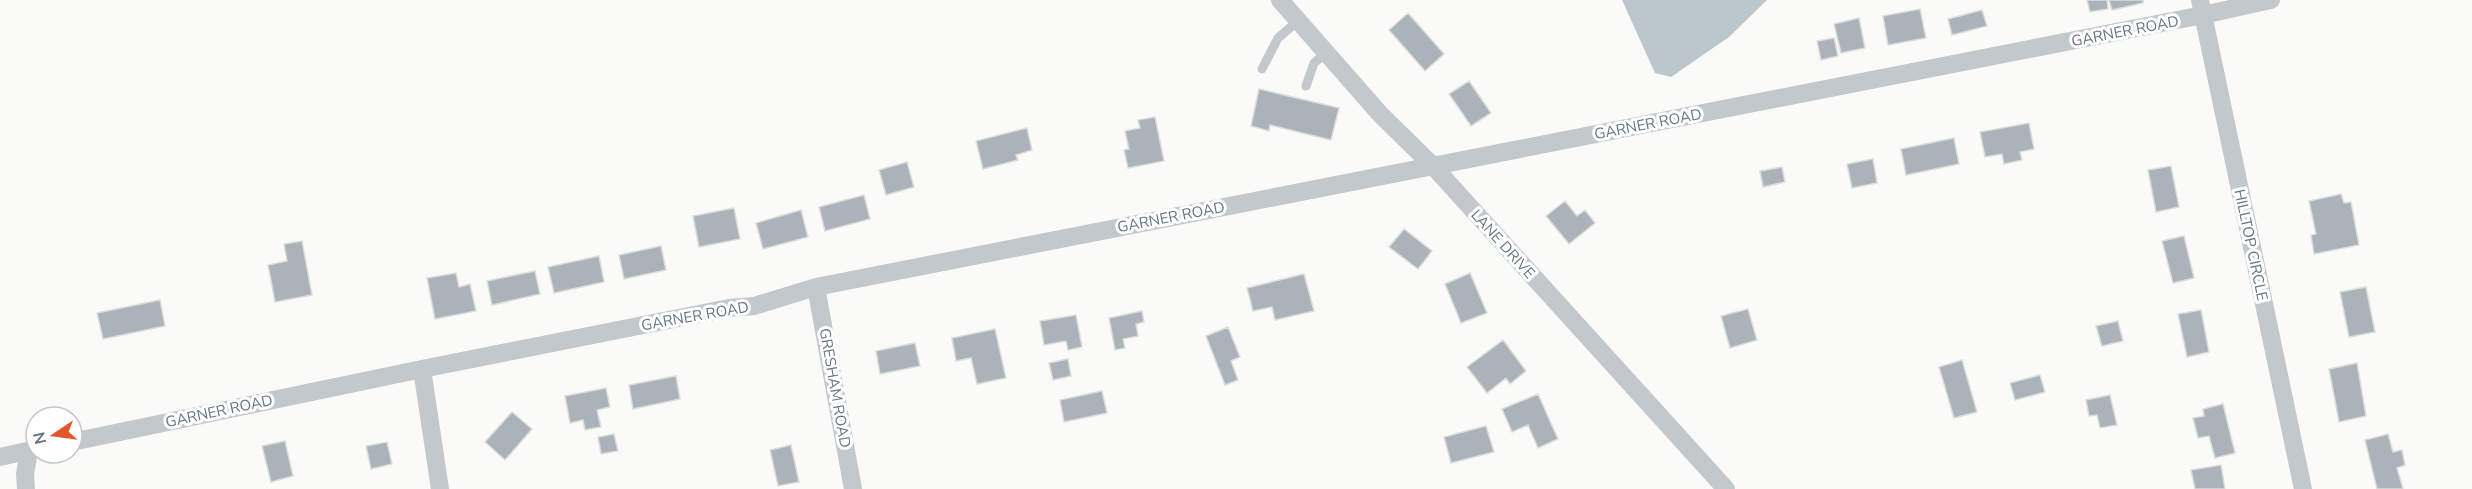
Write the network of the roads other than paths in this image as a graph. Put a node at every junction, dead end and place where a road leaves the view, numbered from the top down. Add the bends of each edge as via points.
1 (1280, 0) edge
2 (2271, 0) edge
3 (2201, 8) edge
4 (1298, 21) junction
5 (1326, 53) junction
6 (1262, 69) dead end
7 (1306, 86) dead end
8 (1433, 166) junction
9 (816, 287) junction
10 (422, 369) junction
11 (84, 439) edge
12 (24, 452) edge
13 (0, 457) edge
14 (28, 465) edge
15 (26, 489) edge
16 (440, 489) edge
17 (853, 489) edge
18 (1726, 489) edge
19 (2303, 489) edge

1 - 4 street, LANE DRIVE
2 - 3 street, GARNER ROAD
3 - 8 street, GARNER ROAD
3 - 19 street, HILLTOP CIRCLE
4 - 5 street, LANE DRIVE
4 - 6 lane via 1278,38
5 - 7 lane via 1314,63
5 - 8 street, LANE DRIVE
8 - 9 street, GARNER ROAD
8 - 18 street, LANE DRIVE
9 - 10 street, GARNER ROAD via 754,306
9 - 17 street, GRESHAM ROAD
10 - 11 street, GARNER ROAD
10 - 16 street
12 - 13 street
14 - 15 street

